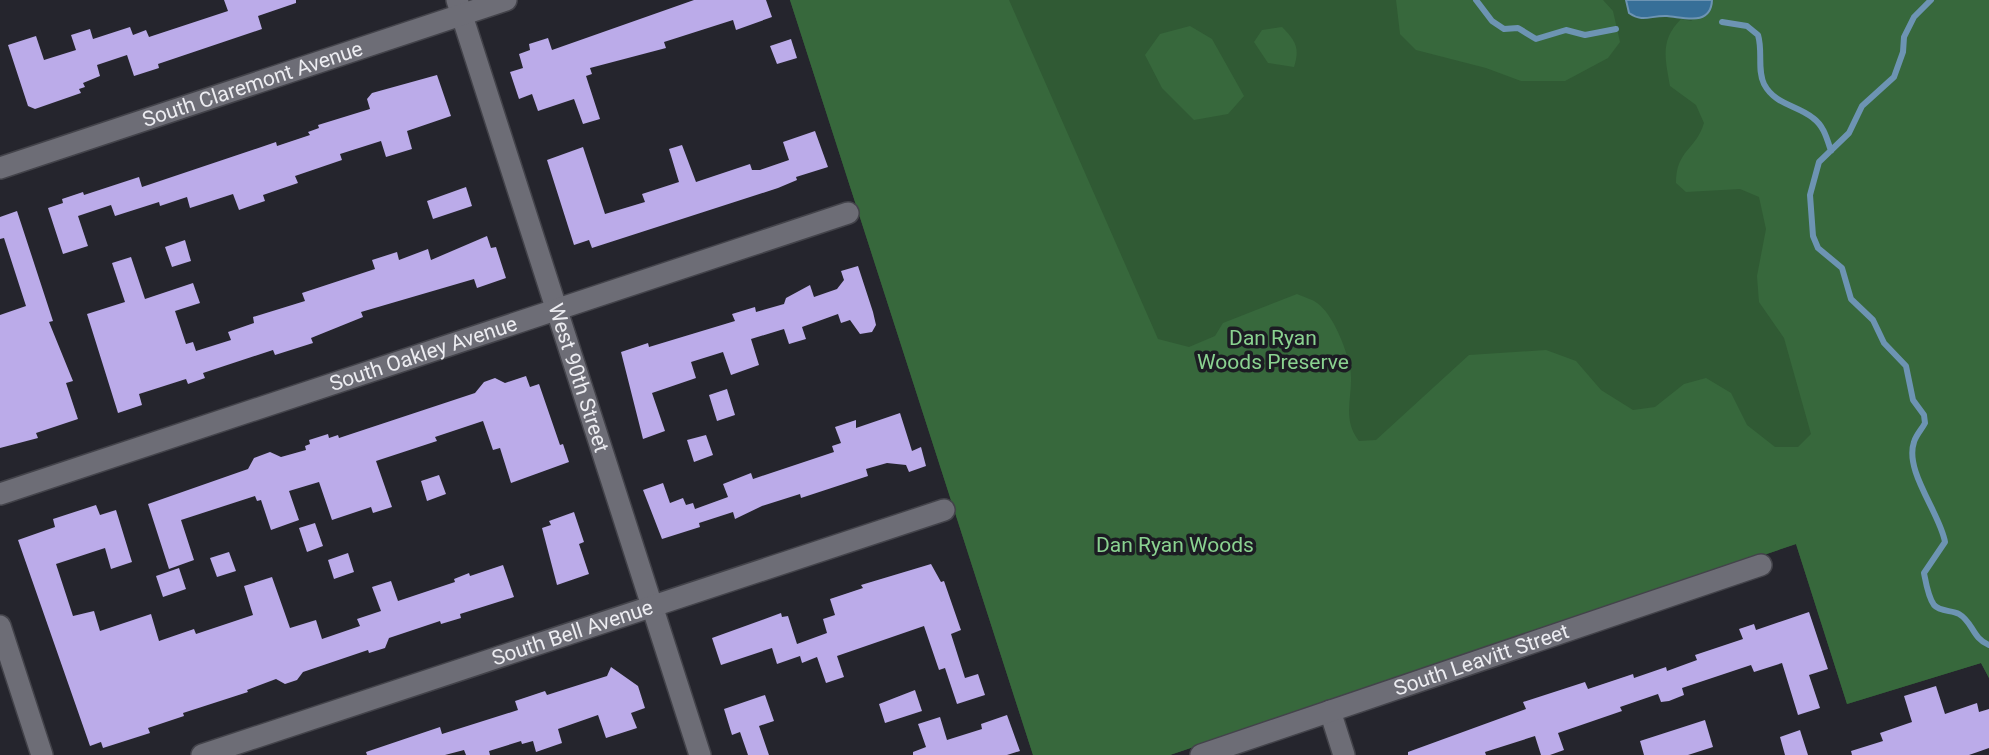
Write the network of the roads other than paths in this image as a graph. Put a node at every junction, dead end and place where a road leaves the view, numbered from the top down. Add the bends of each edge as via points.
1 (506, 0) edge
2 (459, 7) edge
3 (0, 168) edge
4 (848, 213) dead end
5 (556, 310) junction
6 (0, 494) edge
7 (944, 510) dead end
8 (1761, 565) dead end
9 (651, 607) junction
10 (0, 626) edge
11 (1330, 711) junction
12 (42, 755) edge
13 (202, 755) edge
14 (700, 755) edge
15 (1201, 755) edge
16 (1344, 755) edge

1 - 2 street, South Claremont Avenue
2 - 3 street, South Claremont Avenue
2 - 5 street, West 90th Street
4 - 5 street, South Oakley Avenue
5 - 6 street, South Oakley Avenue
5 - 9 street, West 90th Street
7 - 9 street, South Bell Avenue
8 - 11 street, South Leavitt Street
9 - 13 street, South Bell Avenue
9 - 14 street, West 90th Street
10 - 12 street
11 - 15 street, South Leavitt Street
11 - 16 street

